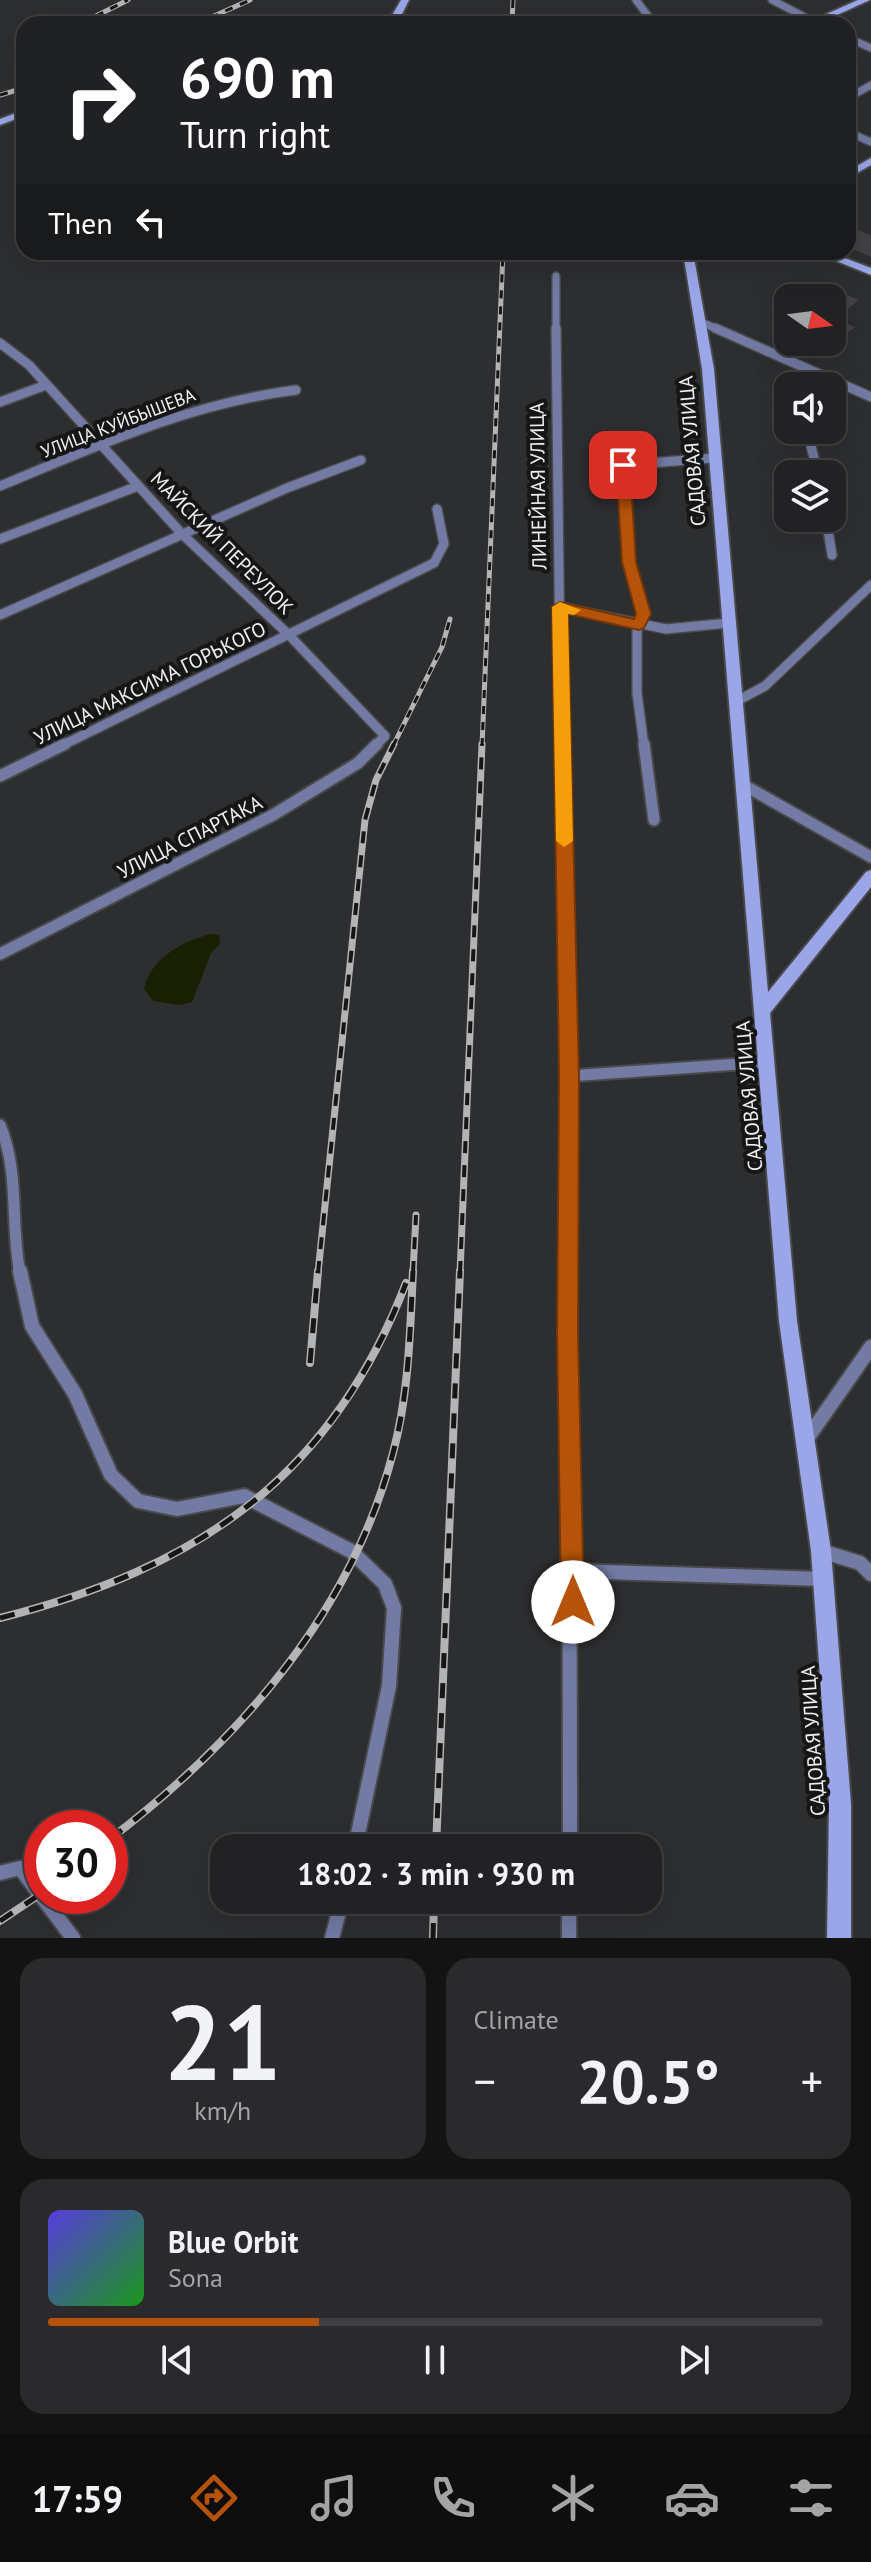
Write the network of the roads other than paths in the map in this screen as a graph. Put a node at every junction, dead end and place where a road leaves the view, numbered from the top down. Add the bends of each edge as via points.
1 (772, 0) edge
2 (866, 0) edge
3 (801, 16) edge
4 (829, 16) edge
5 (689, 260) edge
6 (840, 260) edge
7 (871, 272) edge
8 (556, 276) dead end
9 (699, 321) junction
10 (0, 343) edge
11 (813, 372) edge
12 (46, 385) junction
13 (846, 386) edge
14 (296, 390) dead end
15 (871, 397) edge
16 (0, 402) edge
17 (103, 445) junction
18 (714, 458) junction
19 (361, 460) dead end
20 (0, 486) edge
21 (138, 486) junction
22 (437, 509) dead end
23 (828, 532) edge
24 (182, 534) junction
25 (0, 539) edge
26 (832, 555) dead end
27 (871, 585) edge
28 (860, 597) junction
29 (871, 602) edge
30 (560, 607) junction
31 (0, 615) edge
32 (729, 623) junction
33 (639, 625) junction
34 (289, 635) junction
35 (737, 701) junction
36 (385, 736) joint
37 (0, 776) edge
38 (742, 784) junction
39 (654, 820) dead end
40 (871, 857) edge
41 (871, 876) edge
42 (0, 954) edge
43 (764, 1009) junction
44 (768, 1062) junction
45 (569, 1076) junction
46 (0, 1125) edge
47 (871, 1347) edge
48 (805, 1441) junction
49 (821, 1551) junction
50 (573, 1571) junction
51 (871, 1574) edge
52 (823, 1579) junction
53 (358, 1834) edge
54 (570, 1834) edge
55 (0, 1873) edge
56 (338, 1914) edge
57 (569, 1914) edge
58 (73, 1938) edge
59 (332, 1938) edge
60 (569, 1938) edge
61 (839, 1938) edge

1 - 3 street
2 - 4 street
5 - 9 street, САДОВАЯ УЛИЦА
6 - 7 street
8 - 30 street, ЛИНЕЙНАЯ УЛИЦА
9 - 11 street
9 - 18 street, САДОВАЯ УЛИЦА
10 - 12 street, МАЙСКИЙ ПЕРЕУЛОК
12 - 16 street
12 - 17 street, МАЙСКИЙ ПЕРЕУЛОК
13 - 15 street
14 - 17 street, УЛИЦА КУЙБЫШЕВА via 257,393 183,411
17 - 20 street, УЛИЦА КУЙБЫШЕВА
17 - 21 street, МАЙСКИЙ ПЕРЕУЛОК
18 - 32 street, САДОВАЯ УЛИЦА
18 - 33 street via 623,465 629,562 643,614
19 - 24 street
21 - 24 street, МАЙСКИЙ ПЕРЕУЛОК
21 - 25 street
22 - 34 street, УЛИЦА МАКСИМА ГОРЬКОГО via 446,541 434,563
23 - 26 street
24 - 31 street
24 - 34 street, МАЙСКИЙ ПЕРЕУЛОК
27 - 28 street
28 - 29 street
28 - 35 street via 765,686
30 - 33 street
30 - 45 street, ЛИНЕЙНАЯ УЛИЦА
32 - 33 street via 690,631
32 - 35 street, САДОВАЯ УЛИЦА
33 - 39 street via 637,693
34 - 36 street, МАЙСКИЙ ПЕРЕУЛОК
34 - 37 street, УЛИЦА МАКСИМА ГОРЬКОГО
35 - 38 street, САДОВАЯ УЛИЦА
36 - 42 street, УЛИЦА СПАРТАКА via 358,763 273,815
38 - 40 street
38 - 43 street, САДОВАЯ УЛИЦА
41 - 43 street
43 - 44 street, САДОВАЯ УЛИЦА
44 - 45 street
44 - 48 street, САДОВАЯ УЛИЦА via 788,1321
45 - 50 street, ЛИНЕЙНАЯ УЛИЦА via 567,1334
46 - 53 street via 7,1142 19,1267 32,1326 75,1394 111,1475 138,1501 177,1509 244,1496 351,1551 385,1584 394,1608 389,1686
47 - 48 street
48 - 49 street, САДОВАЯ УЛИЦА
49 - 51 street via 860,1563
49 - 52 street, САДОВАЯ УЛИЦА
50 - 52 street
50 - 54 street, ЛИНЕЙНАЯ УЛИЦА
52 - 61 street, САДОВАЯ УЛИЦА via 840,1804
55 - 58 street via 20,1868
56 - 59 street
57 - 60 street

